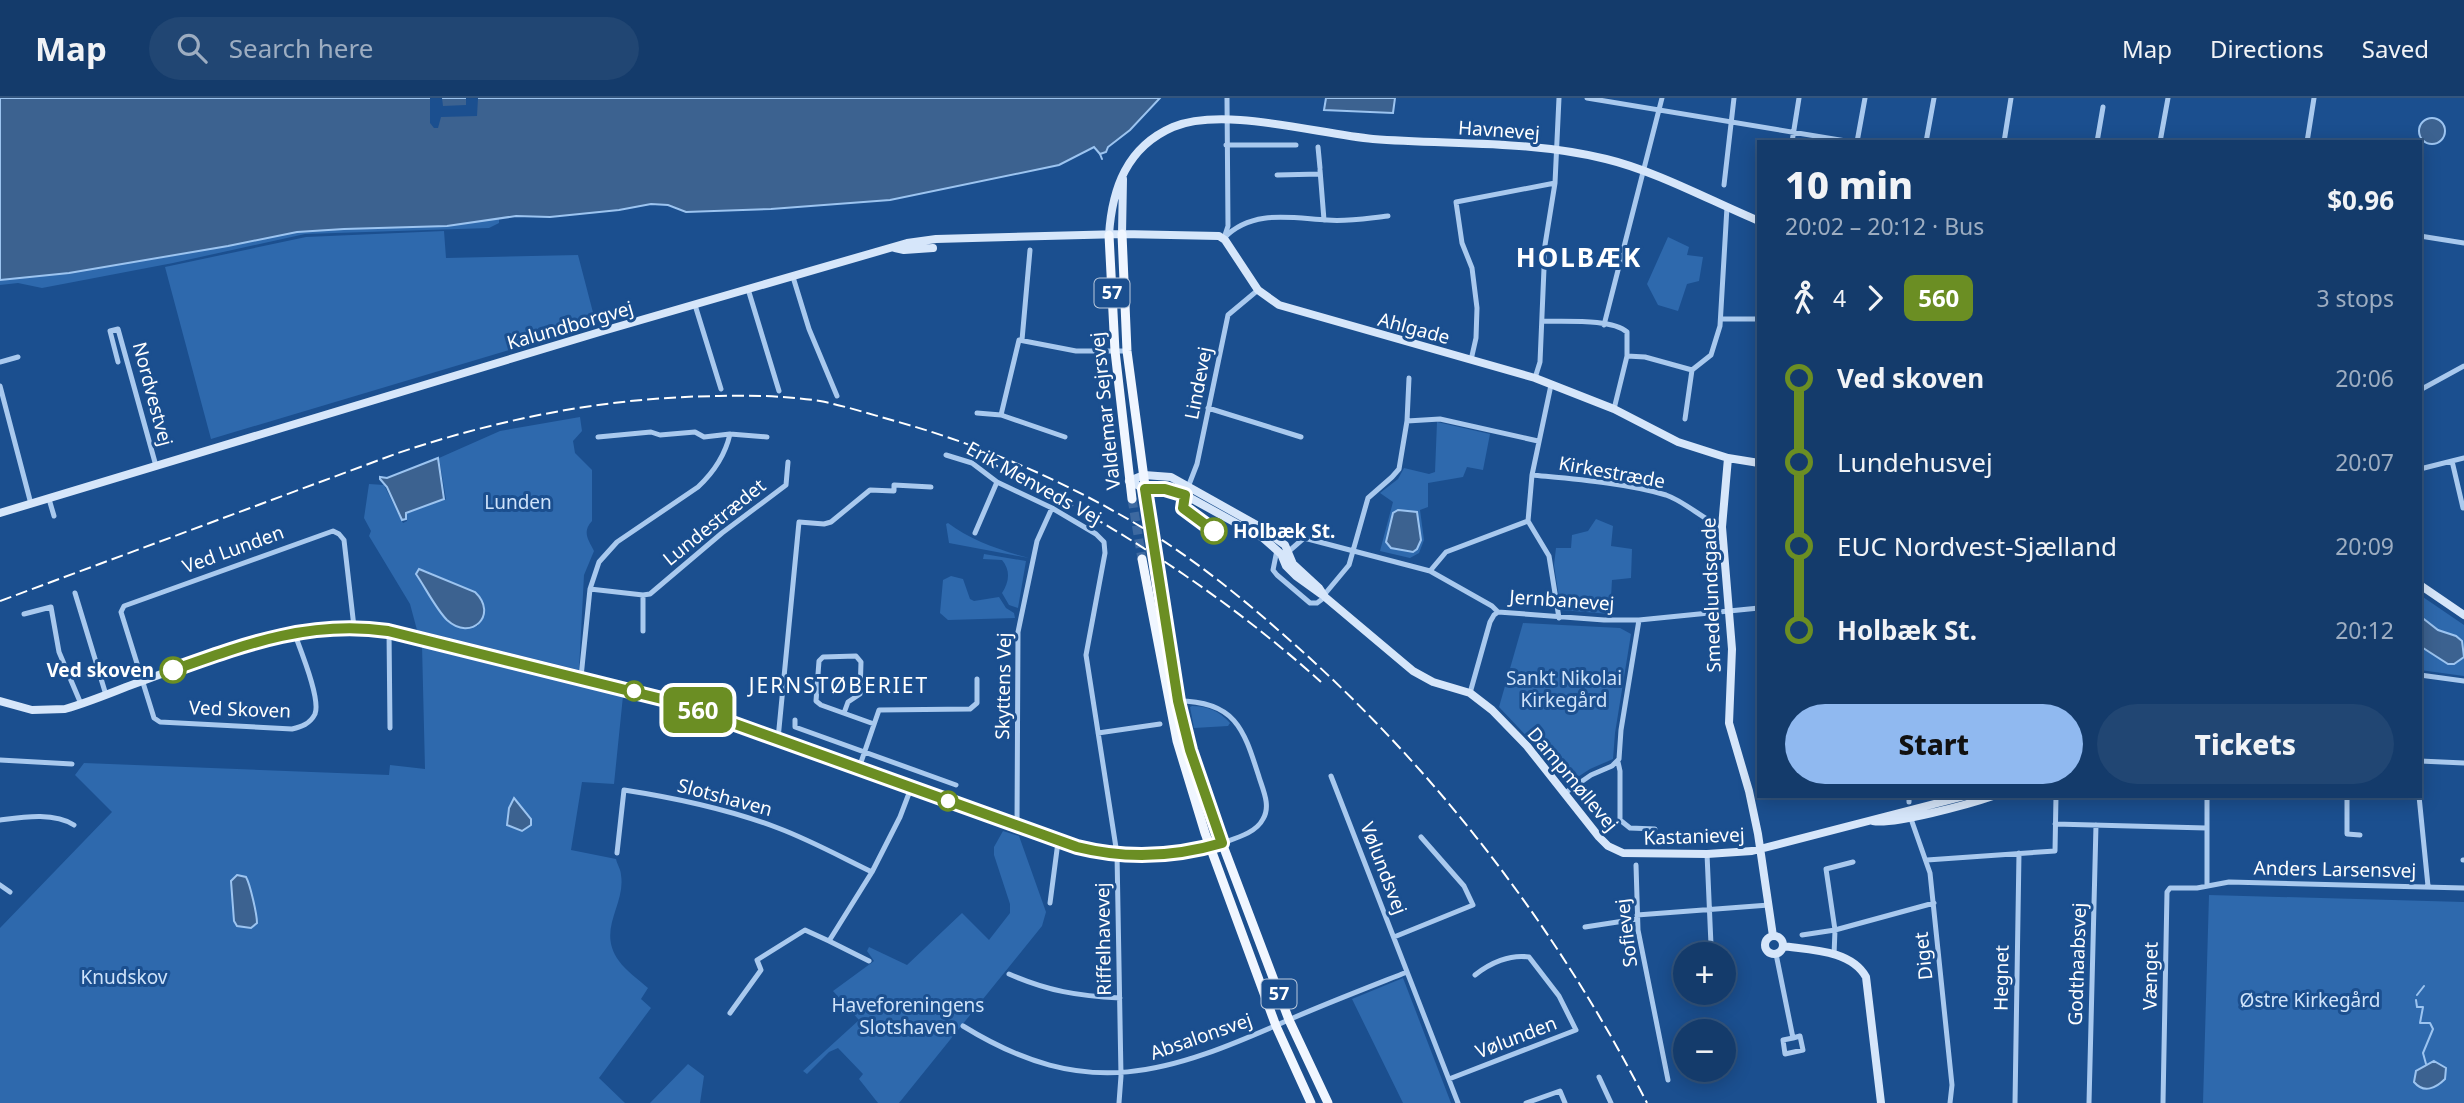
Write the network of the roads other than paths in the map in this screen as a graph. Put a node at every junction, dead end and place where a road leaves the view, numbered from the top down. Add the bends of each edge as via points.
1 (1227, 98) edge
2 (1559, 98) edge
3 (1587, 98) edge
4 (1662, 98) edge
5 (1734, 98) edge
6 (1799, 98) edge
7 (1865, 98) edge
8 (1934, 98) edge
9 (2011, 98) edge
10 (2168, 98) edge
11 (2314, 98) edge
12 (2103, 107) dead end
13 (1659, 110) junction
14 (1226, 119) junction
15 (1730, 122) junction
16 (1794, 132) junction
17 (1792, 140) edge
18 (1840, 140) edge
19 (1857, 140) edge
20 (1926, 140) edge
21 (2004, 140) edge
22 (2097, 140) edge
23 (2160, 140) edge
24 (2307, 140) edge
25 (1226, 145) junction
26 (1296, 145) dead end
27 (1318, 148) dead end
28 (1558, 150) junction
29 (1320, 171) junction
30 (1644, 172) junction
31 (1125, 173) junction
32 (1277, 175) dead end
33 (1555, 183) junction
34 (1724, 185) dead end
35 (1727, 207) junction
36 (1388, 216) dead end
37 (1324, 220) junction
38 (1757, 220) edge
39 (1110, 234) junction
40 (1122, 234) junction
41 (2422, 236) edge
42 (1224, 238) junction
43 (2464, 243) edge
44 (892, 247) junction
45 (933, 248) dead end
46 (1030, 250) dead end
47 (793, 277) junction
48 (748, 289) junction
49 (1258, 290) junction
50 (695, 305) junction
51 (1721, 319) junction
52 (1757, 319) edge
53 (1542, 321) junction
54 (1604, 325) junction
55 (1020, 340) junction
56 (1115, 351) junction
57 (1127, 351) junction
58 (1627, 356) junction
59 (18, 357) dead end
60 (1471, 360) junction
61 (0, 362) edge
62 (118, 362) dead end
63 (2464, 366) edge
64 (1692, 370) junction
65 (1409, 378) dead end
66 (1535, 378) junction
67 (1551, 385) junction
68 (0, 386) edge
69 (2422, 389) edge
70 (721, 390) dead end
71 (779, 391) dead end
72 (837, 396) dead end
73 (1208, 408) junction
74 (1614, 409) junction
75 (977, 413) dead end
76 (1001, 415) junction
77 (1685, 419) dead end
78 (1407, 421) junction
79 (730, 434) junction
80 (767, 437) dead end
81 (1065, 437) dead end
82 (1301, 437) dead end
83 (598, 438) dead end
84 (1538, 441) junction
85 (946, 455) dead end
86 (1728, 458) junction
87 (2464, 458) edge
88 (2452, 461) junction
89 (788, 462) dead end
90 (1757, 463) edge
91 (156, 466) junction
92 (2422, 468) edge
93 (1144, 475) junction
94 (1532, 475) junction
95 (1129, 481) junction
96 (998, 482) junction
97 (1189, 485) junction
98 (931, 487) dead end
99 (1145, 489) junction
100 (1185, 495) junction
101 (49, 499) junction
102 (1132, 499) tunnel mouth
103 (31, 504) junction
104 (1052, 508) junction
105 (1148, 508) tunnel mouth
106 (2463, 508) edge
107 (0, 513) edge
108 (54, 516) dead end
109 (1528, 521) junction
110 (1722, 527) junction
111 (975, 533) dead end
112 (1278, 539) junction
113 (1104, 542) joint
114 (1277, 549) junction
115 (1353, 551) junction
116 (1288, 552) junction
117 (1142, 559) tunnel mouth
118 (1156, 566) tunnel mouth
119 (1430, 571) junction
120 (2422, 586) edge
121 (590, 589) junction
122 (75, 593) dead end
123 (643, 595) junction
124 (1324, 596) junction
125 (1757, 608) edge
126 (1729, 611) junction
127 (1498, 612) junction
128 (24, 614) dead end
129 (2464, 615) edge
130 (1559, 618) junction
131 (1639, 620) junction
132 (354, 627) junction
133 (388, 631) junction
134 (643, 631) dead end
135 (294, 632) junction
136 (2422, 675) edge
137 (581, 677) junction
138 (976, 679) dead end
139 (142, 681) junction
140 (2464, 681) edge
141 (1470, 693) junction
142 (106, 695) junction
143 (0, 701) edge
144 (1178, 701) junction
145 (81, 704) junction
146 (844, 713) junction
147 (795, 720) dead end
148 (874, 724) junction
149 (1160, 724) dead end
150 (390, 728) dead end
151 (1098, 733) junction
152 (778, 739) junction
153 (865, 752) junction
154 (0, 760) edge
155 (2422, 761) edge
156 (1618, 762) junction
157 (2464, 762) edge
158 (72, 764) dead end
159 (859, 768) junction
160 (1331, 776) dead end
161 (956, 785) dead end
162 (911, 788) junction
163 (1565, 793) junction
164 (1954, 798) edge
165 (1982, 798) edge
166 (2056, 798) edge
167 (2207, 798) edge
168 (2347, 798) edge
169 (2418, 798) edge
170 (1909, 806) edge
171 (0, 820) edge
172 (2055, 824) junction
173 (74, 825) dead end
174 (2096, 825) junction
175 (1017, 827) junction
176 (1655, 828) dead end
177 (2206, 828) junction
178 (2360, 835) dead end
179 (1420, 837) dead end
180 (1058, 842) junction
181 (1222, 843) junction
182 (1209, 847) junction
183 (1760, 849) junction
184 (617, 853) dead end
185 (2019, 853) junction
186 (1117, 854) junction
187 (1628, 854) joint
188 (1707, 854) junction
189 (1927, 860) junction
190 (1853, 862) dead end
191 (1636, 865) dead end
192 (872, 872) junction
193 (0, 885) edge
194 (2207, 886) junction
195 (2428, 886) junction
196 (2464, 888) edge
197 (10, 892) dead end
198 (1050, 903) dead end
199 (1934, 903) junction
200 (1769, 905) junction
201 (1708, 910) junction
202 (1637, 917) junction
203 (1585, 927) dead end
204 (1835, 930) junction
205 (1802, 935) dead end
206 (1773, 936) junction
207 (1394, 937) junction
208 (829, 941) junction
209 (1711, 942) edge
210 (1783, 946) junction
211 (1776, 954) junction
212 (1834, 955) junction
213 (869, 961) dead end
214 (1406, 972) junction
215 (1009, 974) dead end
216 (1475, 975) dead end
217 (1120, 998) junction
218 (730, 1013) dead end
219 (1289, 1020) junction
220 (962, 1026) dead end
221 (1276, 1026) junction
222 (1793, 1038) dead end
223 (1121, 1076) junction
224 (1599, 1077) dead end
225 (1448, 1079) junction
226 (1668, 1080) dead end
227 (1119, 1103) edge
228 (1311, 1103) edge
229 (1328, 1103) edge
230 (1458, 1103) edge
231 (1526, 1103) edge
232 (1565, 1103) edge
233 (1611, 1103) edge
234 (1881, 1103) edge
235 (1950, 1103) edge
236 (2015, 1103) edge
237 (2089, 1103) edge
238 (2163, 1103) edge

1 - 14 street
2 - 28 street
3 - 13 street
4 - 13 street
5 - 15 street
6 - 16 street
7 - 19 street
8 - 20 street
9 - 21 street
10 - 23 street
11 - 24 street
12 - 22 street
13 - 15 street
13 - 30 street
14 - 25 street
14 - 28 street, Havnevej via 1369,138
14 - 31 street, Havnevej via 1171,128 1144,146
15 - 16 street
15 - 34 street
16 - 17 street
16 - 18 street
25 - 26 street
25 - 42 street via 1228,226
27 - 29 street
28 - 30 street, Havnevej
28 - 33 street
29 - 32 street
29 - 37 street
30 - 35 street, Havnevej
30 - 54 street
31 - 39 street, Havnevej via 1114,194
31 - 40 street
33 - 53 street via 1545,245
33 - 60 street via 1456,202 1477,308
35 - 38 street, Havnevej
35 - 51 street
36 - 37 street
37 - 42 street via 1268,216 1231,230
39 - 40 street
39 - 44 street, Kalundborgvej via 936,239
39 - 56 main road, Valdemar Sejrsvej / 57
40 - 42 street
40 - 57 main road, Valdemar Sejrsvej / 57
41 - 43 street
42 - 49 street, Ahlgade
44 - 45 street
44 - 47 street, Kalundborgvej
46 - 55 street
47 - 48 street, Kalundborgvej
47 - 72 street
48 - 50 street, Kalundborgvej
48 - 71 street
49 - 60 street, Ahlgade via 1279,305
49 - 73 street, Lindevej via 1228,315
50 - 70 street
50 - 91 street, Kalundborgvej
51 - 52 street
51 - 64 street via 1711,355
53 - 54 street
53 - 66 street
54 - 58 street via 1627,332
55 - 56 street via 1076,351
55 - 76 street
56 - 57 street
56 - 95 main road, Valdemar Sejrsvej / 57
57 - 93 main road, Valdemar Sejrsvej / 57
58 - 64 street
58 - 74 street
59 - 61 street
60 - 66 street, Ahlgade
62 - 91 street, Nordvestvej via 110,331 118,329
63 - 69 street
64 - 77 street
65 - 78 street
66 - 67 street, Ahlgade
67 - 74 street, Ahlgade
67 - 84 street
68 - 103 street
73 - 82 street
73 - 97 street, Lindevej
74 - 86 street, Ahlgade via 1678,442
75 - 76 street
76 - 81 street
78 - 84 street via 1440,419
78 - 115 street via 1399,469 1366,501
79 - 80 street
79 - 83 street via 704,437 695,432 651,432
79 - 121 street via 722,457 698,487 608,550
84 - 94 street
85 - 96 street, Erik Menveds Vej via 972,463
86 - 90 street, Ahlgade
86 - 110 street, Smedelundsgade
87 - 88 street
88 - 92 street
88 - 106 street
89 - 123 street, Lundestrædet via 786,485
91 - 101 street, Kalundborgvej
93 - 95 street
93 - 97 street via 1167,476
93 - 99 main road, Valdemar Sejrsvej / 57
94 - 109 street
94 - 110 street, Kirkestræde via 1668,496
95 - 99 street
95 - 102 main road, Valdemar Sejrsvej / 57
96 - 104 street, Erik Menveds Vej
96 - 111 street
97 - 100 street, Lindevej
97 - 112 street
98 - 152 street via 894,485 894,491 870,490 831,522 799,522
99 - 100 street
99 - 105 main road, Valdemar Sejrsvej / 57
100 - 114 street
101 - 103 street, Kalundborgvej
101 - 108 street
103 - 107 street, Kalundborgvej
104 - 113 street, Erik Menveds Vej
104 - 175 street, Skyttens Vej via 1037,541 1018,632
109 - 119 street via 1446,552
109 - 130 street via 1549,556
110 - 126 street, Smedelundsgade
112 - 114 street
112 - 116 street
113 - 151 street, Riffelhavevej via 1086,652
114 - 124 street via 1286,566
114 - 124 street via 1273,570 1277,575 1310,603
115 - 116 street, Jernbanevej via 1304,538
115 - 119 street, Jernbanevej
115 - 124 street via 1347,568
116 - 124 street via 1293,564
117 - 182 main road, 57 via 1177,741
118 - 144 main road, 57
119 - 127 street, Jernbanevej
120 - 129 street
121 - 123 street
121 - 137 street
122 - 142 street
123 - 134 street
124 - 141 street, Dampmøllevej via 1417,673
125 - 126 street, Jernbanevej
126 - 131 street, Jernbanevej
126 - 183 street, Smedelundsgade via 1728,723 1749,791
127 - 130 street, Jernbanevej
127 - 141 street via 1490,622
128 - 145 street via 51,607 59,652
130 - 131 street, Jernbanevej
131 - 156 street
132 - 133 street
132 - 135 street
132 - 139 street, Ved Lunden via 344,540 327,531 124,606 121,612
133 - 137 street
133 - 150 street
135 - 139 street
135 - 139 street, Ved Skoven via 316,701 314,716 301,727 160,722 154,718
136 - 140 street
137 - 152 street via 674,702
138 - 148 street via 977,703 970,709 878,710
139 - 142 street
141 - 163 street, Dampmøllevej via 1517,735
142 - 145 street
143 - 145 street via 39,711
144 - 181 main road, 57
144 - 181 street via 1210,705 1235,721 1246,737 1263,790 1266,810 1259,825
146 - 146 street via 816,701 823,657 856,656 861,662 860,694 848,702
146 - 148 street
147 - 153 street via 795,727
148 - 153 street
149 - 151 street
151 - 186 street, Riffelhavevej
152 - 159 street
153 - 159 street
153 - 161 street
154 - 158 street
155 - 157 street
156 - 163 street
156 - 176 street via 1619,820 1630,828
159 - 162 street
160 - 207 street, Vølundsvej
162 - 175 street
162 - 192 street
163 - 187 street, Dampmøllevej via 1599,837
164 - 170 street
165 - 170 street
166 - 172 street
167 - 177 street
168 - 178 street via 2347,834
169 - 195 street
170 - 183 street, Kastanievej via 1881,823 1872,821
170 - 189 street, Diget
171 - 173 street via 64,818
172 - 174 street
172 - 185 street via 2055,851
174 - 177 street
174 - 237 street, Godthaabsvej
175 - 180 street
177 - 194 street
179 - 207 street via 1464,886 1472,905
180 - 186 street
180 - 198 street
181 - 182 street
181 - 219 main road, 57
182 - 186 street via 1166,854
182 - 221 main road, 57
183 - 188 street, Kastanievej
183 - 200 street, Smedelundsgade
184 - 192 street, Slotshaven via 624,790 753,819
185 - 189 street
185 - 236 street, Hegnet
186 - 217 street, Riffelhavevej
187 - 188 street, Kastanievej
188 - 201 street
189 - 199 street, Diget
190 - 204 street via 1826,869
191 - 202 street, Sofievej
192 - 208 street
193 - 197 street
194 - 195 street, Anders Larsensvej via 2229,882
194 - 238 street, Vænget via 2168,891
195 - 196 street, Anders Larsensvej
199 - 204 street
199 - 235 street, Diget
200 - 201 street
200 - 206 street, Smedelundsgade
201 - 202 street
201 - 209 street
202 - 203 street
202 - 226 street, Sofievej
204 - 205 street
204 - 212 street
206 - 210 street via 1781,939
206 - 211 street via 1764,947
207 - 214 street, Vølundsvej
208 - 213 street
208 - 218 street via 805,930 757,960 761,970
210 - 211 street
210 - 212 street
211 - 222 street
212 - 234 street via 1856,963 1866,976
214 - 219 street, Absalonsvej
214 - 225 street
215 - 217 street via 1058,992
216 - 225 street, Vølunden via 1498,961 1529,957 1559,996 1576,1030
217 - 223 street, Riffelhavevej
219 - 221 street, Absalonsvej
219 - 229 main road, 57
220 - 223 street, Absalonsvej via 1030,1062 1085,1075
221 - 223 street, Absalonsvej via 1228,1048
221 - 228 main road, 57
223 - 227 street, Riffelhavevej
224 - 233 street
225 - 230 street
231 - 232 street via 1560,1091

